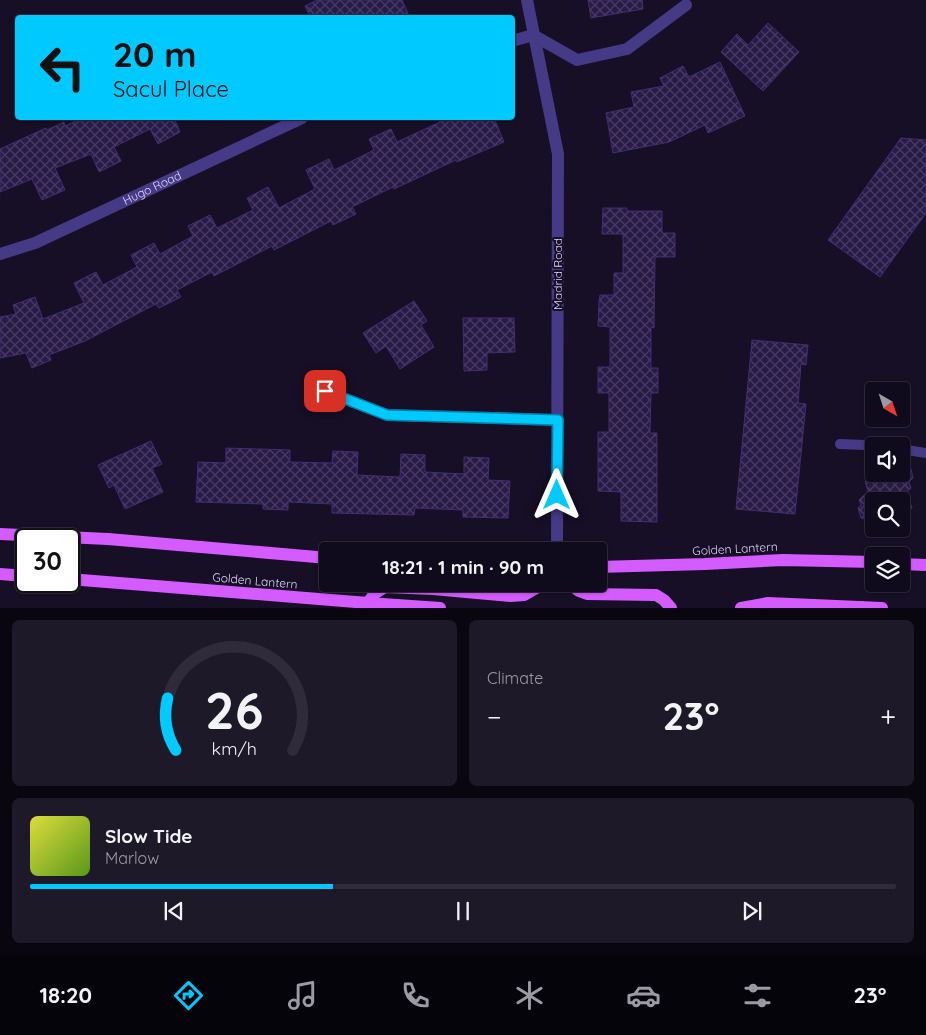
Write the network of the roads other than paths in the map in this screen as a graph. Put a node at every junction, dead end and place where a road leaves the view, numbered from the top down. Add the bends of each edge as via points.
1 (528, 0) edge
2 (686, 5) dead end
3 (533, 35) junction
4 (515, 40) edge
5 (298, 120) edge
6 (0, 254) edge
7 (325, 391) dead end
8 (558, 420) junction
9 (840, 444) dead end
10 (865, 445) edge
11 (910, 450) edge
12 (926, 454) edge
13 (0, 534) edge
14 (557, 542) edge
15 (319, 557) edge
16 (865, 562) edge
17 (910, 564) edge
18 (926, 565) edge
19 (607, 567) edge
20 (0, 574) edge
21 (15, 575) edge
22 (80, 581) edge
23 (378, 592) edge
24 (466, 592) edge
25 (529, 592) edge
26 (582, 592) edge
27 (368, 604) junction
28 (440, 608) edge
29 (672, 608) edge
30 (741, 608) edge
31 (882, 608) edge

1 - 3 street, Madrid Road
2 - 3 street via 627,49 577,60
3 - 4 street
3 - 8 street, Madrid Road via 558,154
5 - 6 street, Hugo Road via 35,243
7 - 8 street via 387,415
8 - 14 street, Madrid Road
9 - 10 lane
11 - 12 lane
13 - 15 main road via 108,539
16 - 19 main road, Golden Lantern via 783,560
17 - 18 main road
20 - 21 main road
22 - 27 main road, Golden Lantern
23 - 27 main road
24 - 25 main road via 511,596
26 - 29 main road via 656,595
27 - 28 main road, Golden Lantern
30 - 31 main road via 768,603

